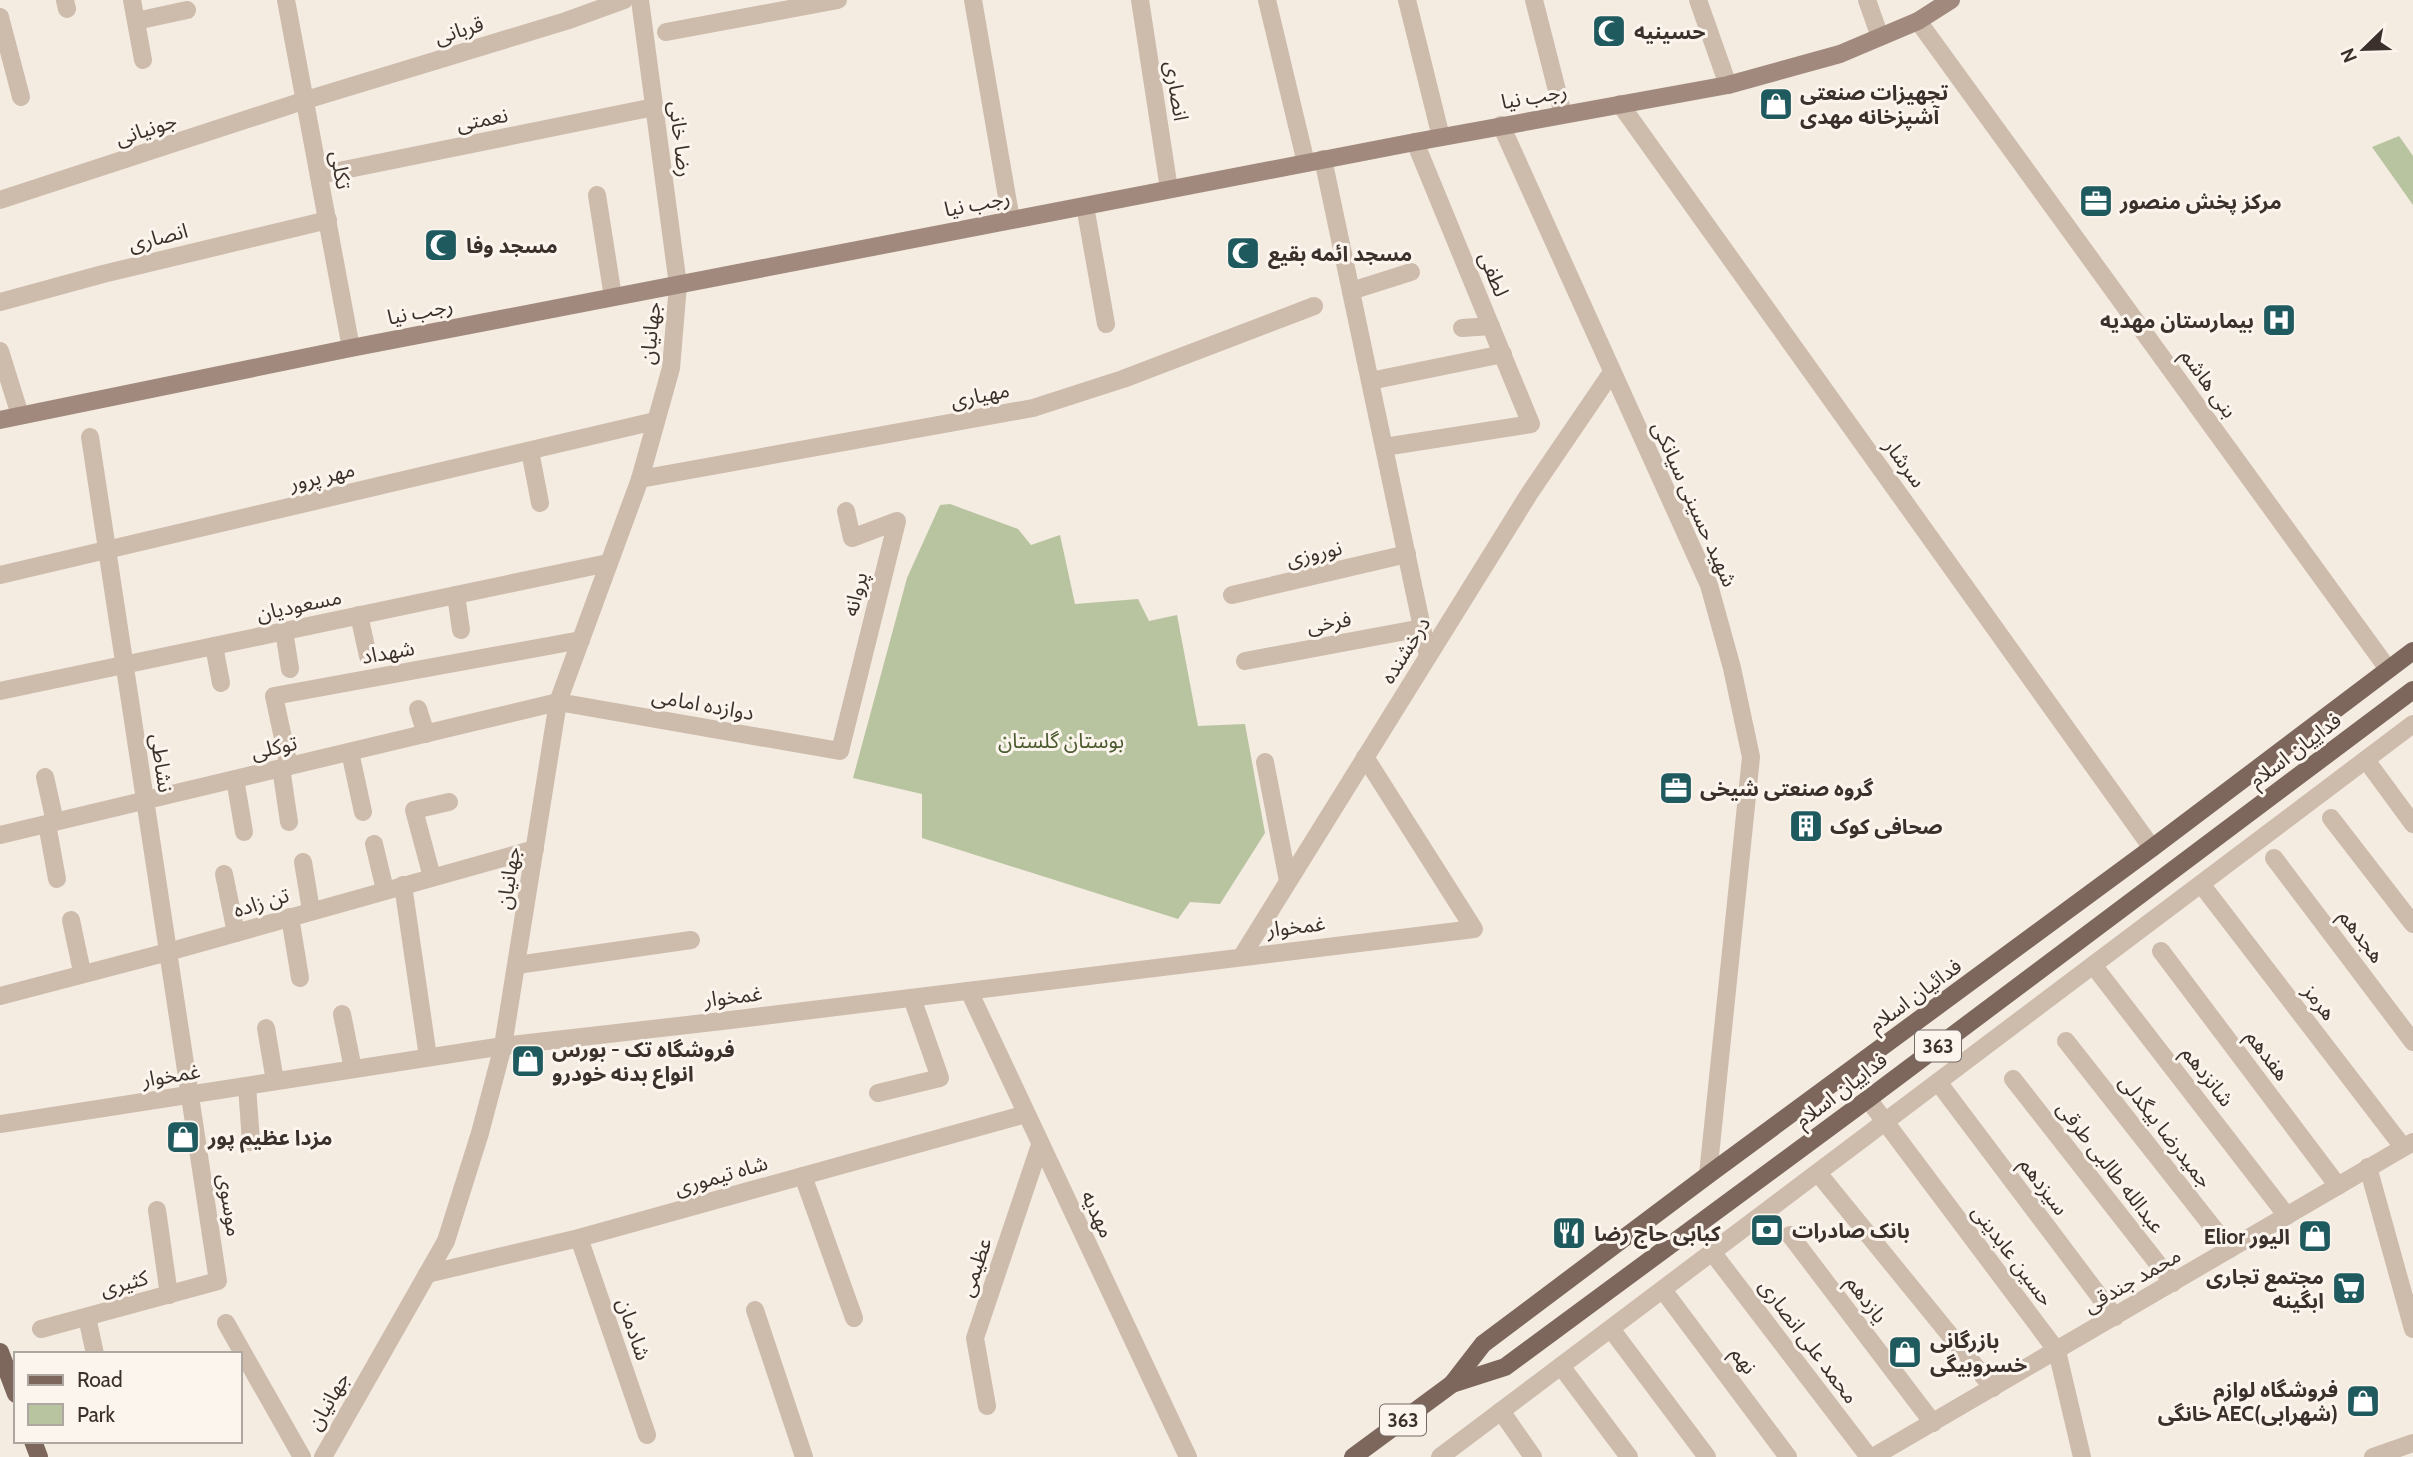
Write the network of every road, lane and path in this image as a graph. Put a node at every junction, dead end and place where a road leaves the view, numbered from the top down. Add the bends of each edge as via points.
1 (132, 0) edge
2 (286, 0) edge
3 (624, 0) edge
4 (640, 0) edge
5 (838, 0) edge
6 (973, 0) edge
7 (1140, 0) edge
8 (1267, 0) edge
9 (1407, 0) edge
10 (1534, 0) edge
11 (1698, 0) edge
12 (1867, 0) edge
13 (1951, 0) edge
14 (187, 10) dead end
15 (0, 17) edge
16 (136, 21) junction
17 (1919, 21) junction
18 (666, 32) dead end
19 (1880, 37) junction
20 (143, 60) dead end
21 (1728, 85) junction
22 (21, 97) dead end
23 (306, 100) junction
24 (1620, 104) junction
25 (654, 107) junction
26 (1563, 114) junction
27 (1500, 125) junction
28 (1441, 137) junction
29 (1415, 142) junction
30 (1315, 161) junction
31 (319, 175) junction
32 (1169, 189) junction
33 (597, 195) dead end
34 (0, 200) edge
35 (1085, 206) junction
36 (328, 220) junction
37 (1011, 220) junction
38 (1411, 271) dead end
39 (678, 285) junction
40 (1351, 291) junction
41 (613, 297) junction
42 (0, 302) edge
43 (1314, 306) dead end
44 (1106, 324) dead end
45 (1491, 326) junction
46 (1462, 328) dead end
47 (351, 348) junction
48 (0, 351) edge
49 (1503, 354) junction
50 (1612, 372) junction
51 (1370, 381) junction
52 (20, 415) junction
53 (0, 420) edge
54 (655, 421) junction
55 (90, 437) dead end
56 (1384, 447) junction
57 (530, 451) junction
58 (640, 479) junction
59 (540, 503) dead end
60 (846, 511) dead end
61 (108, 550) junction
62 (1407, 554) junction
63 (608, 563) junction
64 (0, 575) edge
65 (456, 595) junction
66 (1231, 595) dead end
67 (359, 615) junction
68 (1422, 628) junction
69 (461, 630) dead end
70 (284, 631) junction
71 (581, 640) junction
72 (214, 646) junction
73 (2413, 651) edge
74 (368, 656) dead end
75 (1428, 656) junction
76 (1245, 661) dead end
77 (125, 665) junction
78 (290, 669) dead end
79 (2388, 669) junction
80 (220, 683) dead end
81 (2413, 690) edge
82 (0, 691) edge
83 (558, 702) junction
84 (418, 709) dead end
85 (2412, 726) edge
86 (426, 734) junction
87 (840, 751) joint
88 (350, 752) junction
89 (1365, 757) junction
90 (2366, 760) junction
91 (1265, 762) dead end
92 (285, 767) junction
93 (45, 777) dead end
94 (234, 779) junction
95 (145, 801) junction
96 (449, 802) dead end
97 (363, 812) dead end
98 (2331, 818) dead end
99 (289, 822) dead end
100 (51, 823) junction
101 (2413, 824) edge
102 (244, 832) dead end
103 (0, 835) edge
104 (374, 844) dead end
105 (2152, 848) junction
106 (535, 849) junction
107 (2274, 858) dead end
108 (303, 862) dead end
109 (224, 874) dead end
110 (432, 877) junction
111 (57, 879) dead end
112 (1288, 881) junction
113 (2201, 884) junction
114 (403, 885) junction
115 (385, 891) junction
116 (311, 910) junction
117 (290, 917) junction
118 (71, 920) dead end
119 (2413, 924) edge
120 (236, 933) junction
121 (691, 940) dead end
122 (2161, 951) dead end
123 (168, 952) junction
124 (1242, 956) junction
125 (517, 965) junction
126 (2093, 965) junction
127 (82, 972) junction
128 (300, 978) dead end
129 (969, 991) junction
130 (0, 996) edge
131 (912, 998) junction
132 (342, 1014) dead end
133 (266, 1028) dead end
134 (2066, 1041) dead end
135 (2413, 1042) edge
136 (503, 1045) junction
137 (428, 1057) junction
138 (353, 1069) junction
139 (2013, 1079) dead end
140 (275, 1082) junction
141 (1938, 1082) junction
142 (247, 1086) junction
143 (878, 1093) dead end
144 (190, 1095) junction
145 (1868, 1099) junction
146 (1026, 1114) junction
147 (1885, 1122) junction
148 (0, 1124) edge
149 (251, 1142) dead end
150 (2408, 1144) edge
151 (1040, 1145) junction
152 (2368, 1167) junction
153 (1818, 1173) junction
154 (1708, 1175) junction
155 (803, 1176) junction
156 (2338, 1186) junction
157 (157, 1210) dead end
158 (2287, 1216) junction
159 (1790, 1235) dead end
160 (579, 1238) junction
161 (2230, 1249) junction
162 (1713, 1252) junction
163 (427, 1274) junction
164 (218, 1281) joint
165 (2173, 1283) junction
166 (1663, 1290) junction
167 (169, 1295) junction
168 (755, 1310) dead end
169 (87, 1317) junction
170 (2115, 1317) junction
171 (854, 1318) dead end
172 (226, 1323) dead end
173 (41, 1329) dead end
174 (1611, 1329) junction
175 (2413, 1329) edge
176 (2057, 1351) junction
177 (0, 1352) edge
178 (94, 1352) edge
179 (1560, 1366) junction
180 (1452, 1384) junction
181 (1993, 1388) junction
182 (14, 1389) edge
183 (987, 1406) dead end
184 (1501, 1411) junction
185 (1933, 1423) junction
186 (647, 1435) dead end
187 (2413, 1443) edge
188 (302, 1457) edge
189 (323, 1457) edge
190 (804, 1457) edge
191 (1188, 1457) edge
192 (1353, 1457) edge
193 (1440, 1457) edge
194 (1533, 1457) edge
195 (1629, 1457) edge
196 (1707, 1457) edge
197 (1788, 1457) edge
198 (1871, 1457) edge
199 (2082, 1457) edge
200 (2373, 1457) edge

1 - 16 street
2 - 23 street, تکلی
3 - 23 street, قربانی
4 - 25 street, رضا خانی
5 - 18 street
6 - 37 street
7 - 32 street, انصاری
8 - 30 street
9 - 28 street
10 - 26 street
11 - 21 street
12 - 19 street
13 - 17 main road, رجب نیا
14 - 16 street
15 - 22 street
16 - 20 street
17 - 19 main road, رجب نیا
17 - 79 street, بنی هاشم
19 - 21 main road, رجب نیا via 1840,54
21 - 24 main road, رجب نیا
23 - 31 street, تکلی
23 - 34 street, جونیانی
24 - 26 main road, رجب نیا
24 - 105 street, سرشار
25 - 31 street, نعمتی
25 - 39 street, رضا خانی
26 - 27 main road, رجب نیا
27 - 28 main road, رجب نیا
27 - 50 street, شهید حسینی سیانکی
28 - 29 main road, رجب نیا
29 - 30 main road, رجب نیا
29 - 45 street, لطفی
30 - 32 main road, رجب نیا
30 - 40 street
31 - 36 street, تکلی
32 - 35 main road, رجب نیا
33 - 41 street
35 - 37 main road, رجب نیا
35 - 44 street
36 - 42 street, انصاری
36 - 47 street, تکلی
37 - 39 main road, رجب نیا
38 - 40 street
39 - 41 main road, رجب نیا
39 - 54 street, جهانیان via 671,368
40 - 51 street
41 - 47 main road, رجب نیا
43 - 58 street, مهیاری via 1043,406
45 - 46 street
45 - 49 street, لطفی
47 - 52 main road, رجب نیا
48 - 52 street
49 - 51 street
49 - 56 street, لطفی via 1531,424
50 - 75 street, درخشنده
50 - 154 street, شهید حسینی سیانکی via 1709,585 1751,757
51 - 56 street
52 - 53 main road, رجب نیا
54 - 57 street, مهر پرور
54 - 58 street, جهانیان
55 - 61 street, نشاطی
56 - 62 street
57 - 59 street
57 - 61 street, مهر پرور
58 - 63 street, جهانیان
60 - 87 street, پروانه via 852,538 897,521
61 - 64 street, مهر پرور
61 - 77 street, نشاطی
62 - 66 street, نوروزی
62 - 68 street
63 - 65 street, مسعودیان
63 - 71 street, جهانیان
65 - 67 street, مسعودیان
65 - 69 street
67 - 70 street, مسعودیان
67 - 74 street
68 - 75 street
68 - 76 street, فرخی
70 - 72 street, مسعودیان
70 - 78 street
71 - 83 street, جهانیان
71 - 92 street, شهداد via 274,696
72 - 77 street, مسعودیان
72 - 80 street
73 - 79 main road, فدائیان اسلام
75 - 89 street, درخشنده
77 - 82 street, مسعودیان
77 - 95 street, نشاطی
79 - 105 main road, فدائیان اسلام
81 - 145 main road, فداییان اسلام / 363
83 - 86 street, توکلی
83 - 87 street, دوازده امامی
83 - 106 street, جهانیان
84 - 86 street
85 - 90 street
86 - 88 street, توکلی
88 - 92 street, توکلی
88 - 97 street
89 - 112 street, درخشنده
89 - 124 street, غمخوار via 1474,929
90 - 101 street
90 - 113 street
91 - 112 street
92 - 94 street, توکلی
92 - 99 street
93 - 100 street
94 - 95 street, توکلی
94 - 102 street
95 - 100 street, توکلی
95 - 123 street, نشاطی
96 - 110 street via 414,810
98 - 119 street
100 - 103 street, توکلی
100 - 111 street
104 - 115 street
105 - 154 main road, فدائیان اسلام
106 - 110 street, تن زاده
106 - 125 street, جهانیان
107 - 135 street, هجدهم
108 - 116 street
109 - 120 street
110 - 114 street, تن زاده
112 - 124 street, درخشنده
113 - 126 street
113 - 150 street, هرمز
114 - 115 street, تن زاده
114 - 137 street
115 - 116 street, تن زاده
116 - 117 street, تن زاده
117 - 120 street, تن زاده
117 - 128 street
118 - 127 street
120 - 123 street, تن زاده
121 - 125 street
122 - 156 street, هفدهم
123 - 127 street, تن زاده
123 - 144 street, نشاطی
124 - 129 street, غمخوار
125 - 136 street, جهانیان
126 - 141 street
126 - 158 street, شانزدهم
127 - 130 street, تن زاده
129 - 131 street, غمخوار
129 - 146 street, مهدیه
131 - 136 street, غمخوار
131 - 143 street via 940,1078
132 - 138 street
133 - 140 street
134 - 161 street, جمیدرضا بیگدلی
136 - 137 street, غمخوار
136 - 163 street, جهانیان via 446,1241
137 - 138 street, غمخوار
138 - 140 street, غمخوار
139 - 165 street, عبدالله طالبی طرقی
140 - 142 street, غمخوار
141 - 147 street
141 - 170 street, سیزدهم
142 - 144 street, غمخوار
142 - 149 street
144 - 148 street, غمخوار
144 - 164 street, موسوی
145 - 147 street, حسین عابدینی
145 - 180 main road, فداییان اسلام / 363 via 1505,1367
146 - 151 street, مهدیه
146 - 155 street, شاه تیموری
147 - 153 street
147 - 176 street, حسین عابدینی
150 - 152 street, محمد جندقی
151 - 183 street, عظیمی via 975,1338
151 - 191 street, مهدیه
152 - 156 street, محمد جندقی
152 - 175 street
153 - 162 street
153 - 181 street
154 - 180 main road, فدائیان اسلام via 1483,1344
155 - 160 street, شاه تیموری
155 - 171 street
156 - 158 street, محمد جندقی
157 - 167 street
158 - 161 street, محمد جندقی
159 - 185 street, یازدهم
160 - 163 street, شاه تیموری
160 - 186 street, شادمان
161 - 165 street, محمد جندقی
162 - 166 street
162 - 198 street, محمد علی انصاری
163 - 189 street, جهانیان
164 - 167 street, کثیری
165 - 170 street, محمد جندقی
166 - 174 street
166 - 197 street, نهم
167 - 169 street, کثیری
168 - 190 street
169 - 173 street, کثیری
169 - 178 street
170 - 176 street, محمد جندقی
172 - 188 street, جهانیان
174 - 179 street
174 - 196 street
176 - 181 street, محمد جندقی
176 - 199 street, حسین عابدینی
177 - 182 main road
179 - 184 street
179 - 195 street
180 - 192 main road, فداییان اسلام / 363
181 - 185 street, محمد جندقی
184 - 193 street
184 - 194 street
185 - 198 street, محمد جندقی
187 - 200 street

